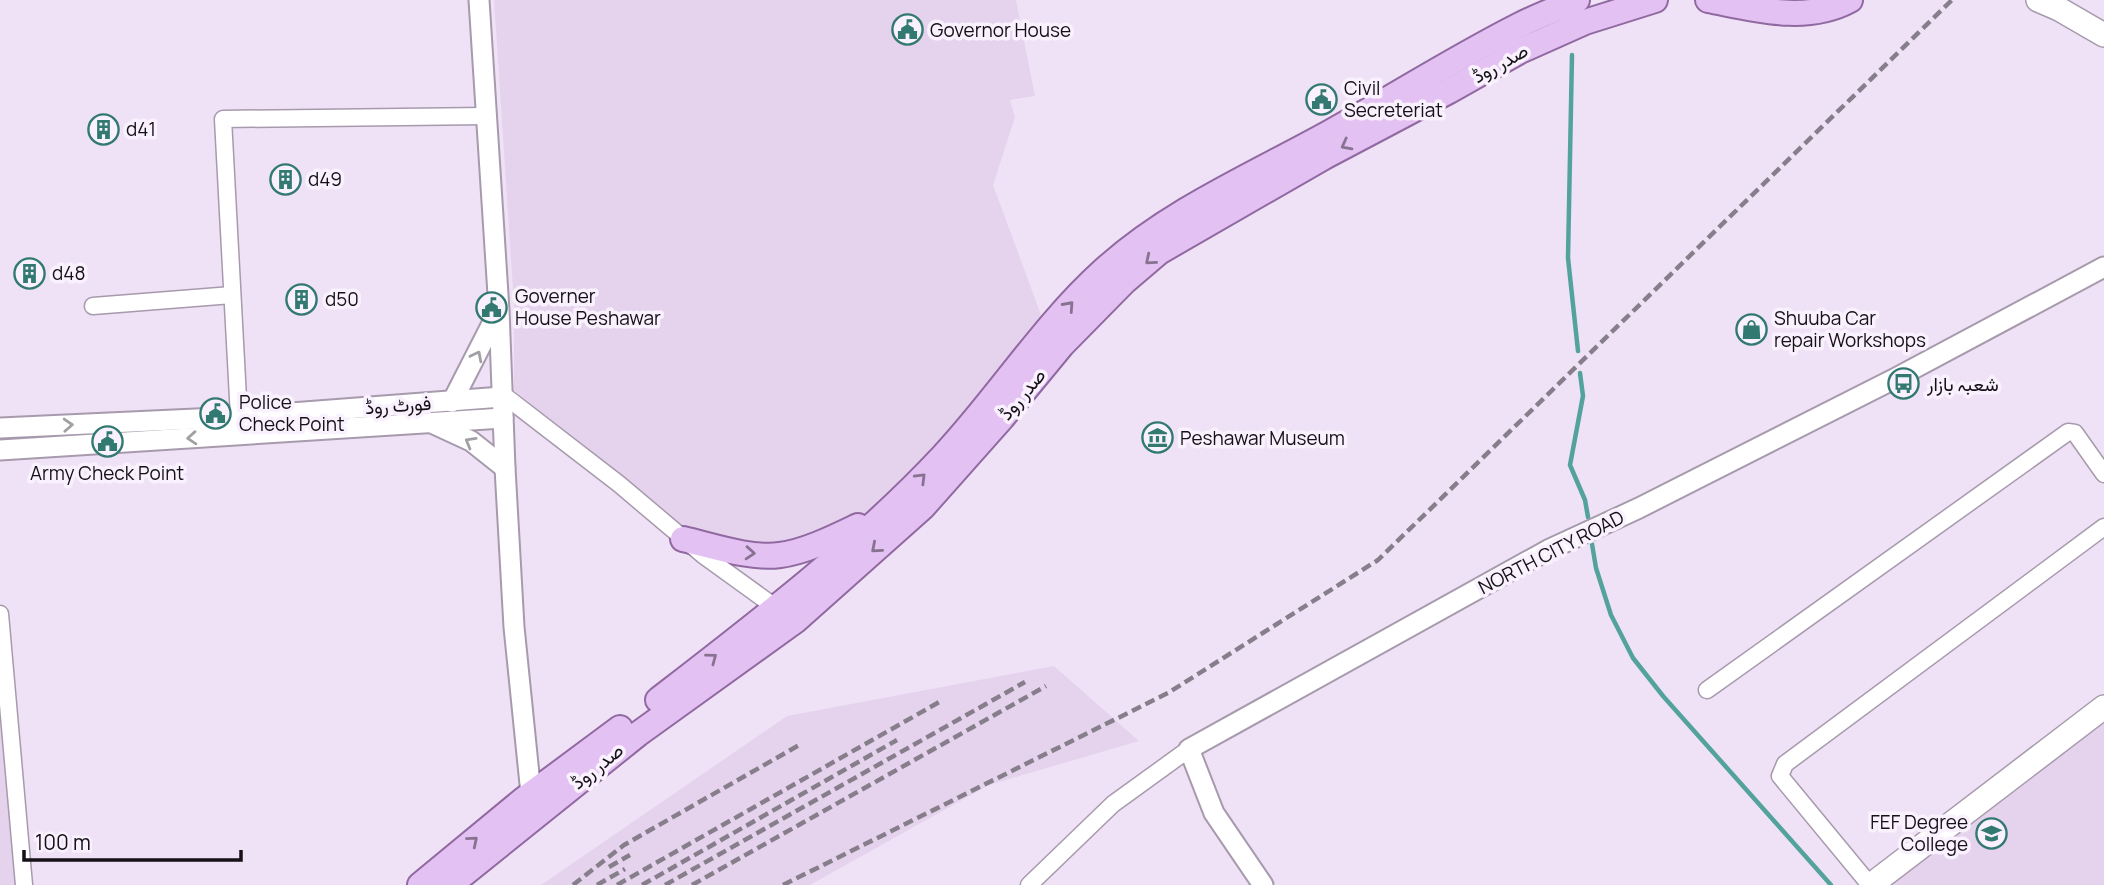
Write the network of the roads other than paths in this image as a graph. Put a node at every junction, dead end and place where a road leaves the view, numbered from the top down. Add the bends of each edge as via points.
1 (479, 0) edge
2 (1577, 0) edge
3 (1708, 0) edge
4 (1850, 0) edge
5 (2038, 0) edge
6 (1651, 1) edge
7 (2104, 35) edge
8 (486, 116) junction
9 (2104, 267) edge
10 (232, 295) junction
11 (93, 306) dead end
12 (499, 310) junction
13 (502, 395) junction
14 (452, 402) junction
15 (239, 417) junction
16 (503, 418) junction
17 (432, 422) junction
18 (0, 428) edge
19 (0, 450) edge
20 (505, 468) junction
21 (2103, 472) edge
22 (887, 512) junction
23 (2104, 527) edge
24 (683, 538) junction
25 (775, 607) junction
26 (0, 614) edge
27 (1707, 690) dead end
28 (2104, 707) edge
29 (1189, 749) junction
30 (531, 794) junction
31 (24, 885) edge
32 (420, 885) edge
33 (450, 885) edge
34 (1029, 885) edge
35 (1263, 885) edge
36 (1870, 885) edge

1 - 8 street
22 -> 2 main road, صدر روڈ via 945,454 1070,304 1141,239 1518,26
3 - 4 main road via 1793,14 1831,9
5 - 7 main road
6 -> 33 main road, صدر روڈ via 1585,22 1520,51 1159,253 1062,345 923,507 795,621 638,734
8 - 10 street via 223,119
8 - 12 street
9 - 29 street, NORTH CITY ROAD via 1896,378 1548,550
10 - 11 street
10 - 15 street
12 - 13 street
14 -> 12 street
13 - 14 street, فورٹ روڈ
13 - 16 street
13 - 24 street
14 - 15 street, فورٹ روڈ
18 -> 15 street, فورٹ روڈ
16 - 17 street, فورٹ روڈ
16 - 20 street
17 -> 19 street, فورٹ روڈ
20 -> 17 street via 471,442
20 - 30 street via 514,627
21 - 27 street via 2075,433 2068,432
24 -> 22 main road via 736,552 780,555 827,540
22 - 25 main road, صدر روڈ
23 - 36 street via 1781,770 1780,776
24 - 25 street
30 -> 25 main road, صدر روڈ
26 - 31 street
28 - 36 main road
29 - 34 street, NORTH CITY ROAD via 1113,804
29 - 35 street via 1214,813
32 -> 30 main road, صدر روڈ

